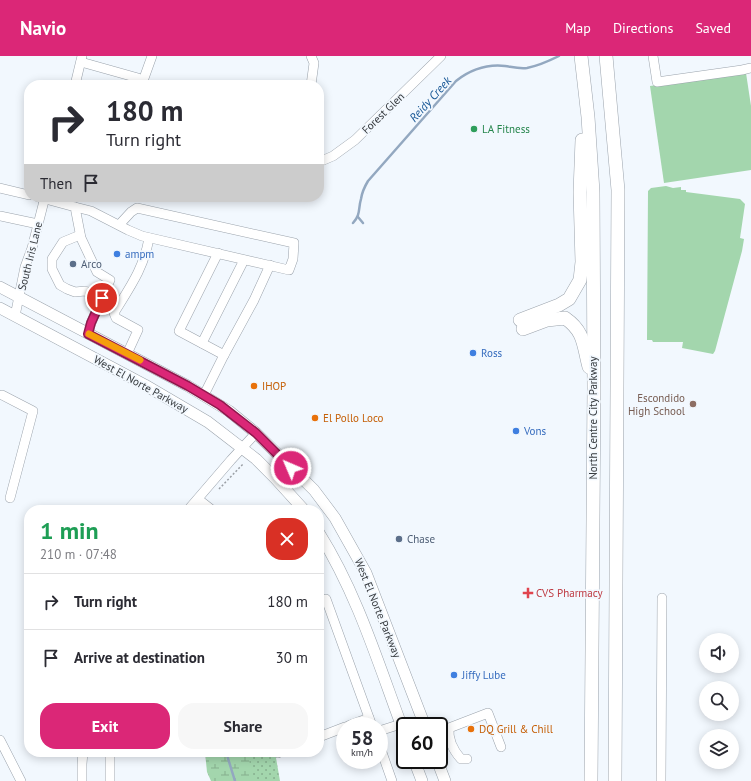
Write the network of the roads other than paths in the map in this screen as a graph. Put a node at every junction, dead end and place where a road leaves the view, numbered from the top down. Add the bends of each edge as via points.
1 (152, 56) edge
2 (311, 56) edge
3 (441, 56) edge
4 (581, 56) edge
5 (606, 56) edge
6 (653, 56) edge
7 (82, 59) edge
8 (751, 68) edge
9 (76, 80) edge
10 (141, 80) edge
11 (146, 80) edge
12 (312, 80) edge
13 (588, 117) junction
14 (324, 160) edge
15 (0, 188) edge
16 (24, 194) edge
17 (41, 202) edge
18 (57, 202) edge
19 (75, 207) junction
20 (0, 216) edge
21 (38, 224) junction
22 (119, 225) junction
23 (80, 235) junction
24 (150, 238) junction
25 (218, 253) junction
26 (244, 260) junction
27 (270, 265) junction
28 (0, 287) edge
29 (19, 298) junction
30 (102, 298) junction
31 (0, 308) edge
32 (15, 316) junction
33 (88, 334) junction
34 (202, 343) junction
35 (127, 354) junction
36 (224, 355) junction
37 (594, 388) junction
38 (2, 395) dead end
39 (204, 395) junction
40 (256, 433) junction
41 (242, 448) junction
42 (10, 498) dead end
43 (198, 499) junction
44 (193, 505) edge
45 (206, 505) edge
46 (299, 505) edge
47 (324, 541) edge
48 (326, 598) dead end
49 (662, 598) dead end
50 (369, 717) edge
51 (398, 717) edge
52 (422, 717) edge
53 (336, 730) edge
54 (324, 735) edge
55 (0, 740) edge
56 (501, 746) dead end
57 (83, 757) edge
58 (110, 757) edge
59 (467, 759) dead end
60 (388, 769) edge
61 (417, 769) edge
62 (440, 769) edge
63 (21, 781) edge
64 (82, 781) edge
65 (110, 781) edge
66 (392, 781) edge
67 (422, 781) edge
68 (445, 781) edge
69 (591, 781) edge
70 (615, 781) edge
71 (661, 781) edge

1 - 11 street
2 - 12 street via 314,62
3 - 14 street, Forest Glen via 355,140
4 - 13 highway, North Centre City Parkway
5 - 70 highway via 618,190
6 - 8 street via 656,82
7 - 9 street
7 - 10 street
13 - 37 highway, North Centre City Parkway via 593,192
13 - 37 highway via 582,138 580,280 569,299 522,324 565,318 574,325 580,333
15 - 16 street
17 - 21 street, South Iris Lane
18 - 19 street
19 - 22 street via 91,211
19 - 23 street
20 - 21 street
21 - 29 street, South Iris Lane
22 - 24 street
22 - 27 street via 137,208 294,243 289,270
23 - 30 street via 97,272 110,280
23 - 30 street via 63,242 52,258 52,269 60,284 67,289 75,292 85,291
24 - 25 street
24 - 35 street via 141,269 114,313 116,318 138,330
25 - 26 street
25 - 34 street via 179,331
26 - 27 street
26 - 34 street
27 - 36 street
28 - 29 main road, West El Norte Parkway
29 - 32 street, South Iris Lane
29 - 33 main road, West El Norte Parkway
30 - 33 street
31 - 32 main road, West El Norte Parkway
32 - 41 main road, West El Norte Parkway via 185,408
33 - 35 main road, West El Norte Parkway
34 - 36 street
35 - 39 main road, West El Norte Parkway
36 - 39 street
37 - 69 highway, North Centre City Parkway
38 - 42 street via 33,411
39 - 40 main road, West El Norte Parkway
40 - 41 street
40 - 52 main road, West El Norte Parkway via 314,490 335,518 375,593
41 - 43 street
41 - 46 main road, West El Norte Parkway
43 - 44 street
43 - 45 street
47 - 51 main road, West El Norte Parkway via 361,615
48 - 50 street
49 - 71 street
53 - 54 street
55 - 63 street
56 - 59 street via 488,713 449,728 454,751 461,759
57 - 64 street
58 - 65 street
60 - 66 street
61 - 67 main road
62 - 68 main road

